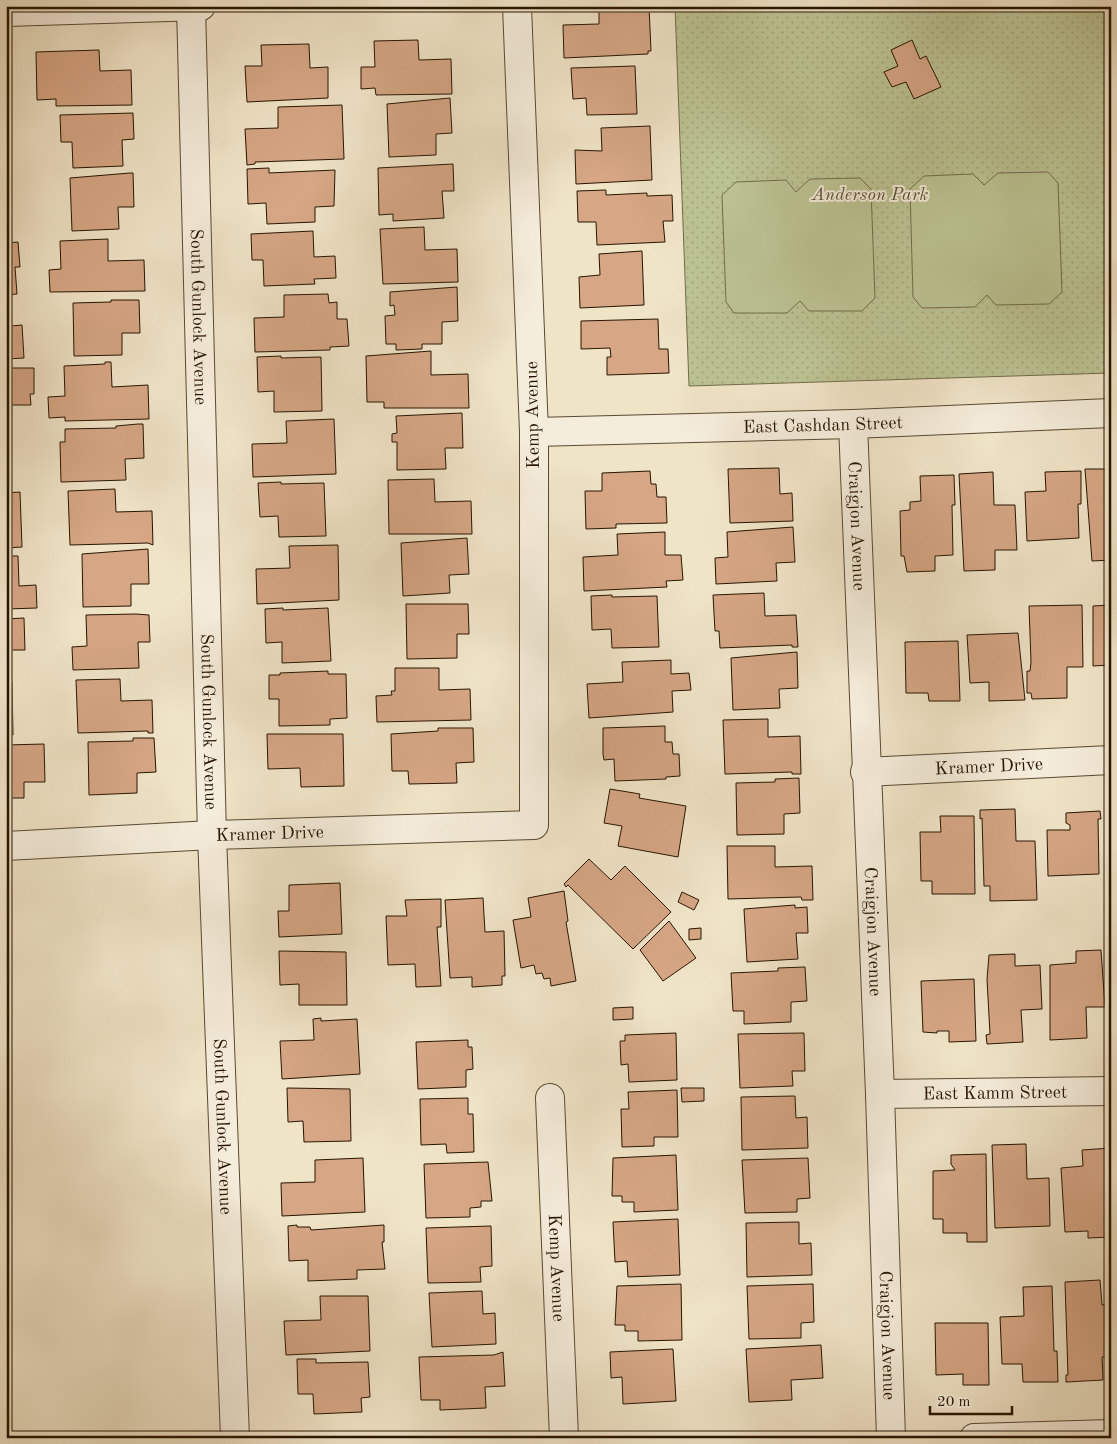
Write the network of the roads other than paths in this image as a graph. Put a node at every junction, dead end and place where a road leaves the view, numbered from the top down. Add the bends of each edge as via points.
1 (191, 6) edge
2 (201, 6) edge
3 (517, 6) edge
4 (6, 12) edge
5 (1111, 412) edge
6 (853, 424) junction
7 (534, 432) junction
8 (1111, 760) edge
9 (865, 772) junction
10 (534, 825) joint
11 (212, 835) junction
12 (6, 846) edge
13 (1111, 1091) edge
14 (880, 1094) junction
15 (550, 1098) dead end
16 (1111, 1434) edge
17 (235, 1438) edge
18 (564, 1438) edge
19 (891, 1438) edge
20 (974, 1438) edge

1 - 2 street
1 - 4 street
1 - 11 street, South Gunlock Avenue
3 - 7 street, Kemp Avenue
5 - 6 street, East Cashdan Street
6 - 7 street, East Cashdan Street
6 - 9 street, Craigjon Avenue
7 - 10 street, Kemp Avenue
8 - 9 street, Kramer Drive
9 - 14 street, Craigjon Avenue
10 - 11 street, Kramer Drive
11 - 12 street, Kramer Drive
11 - 17 street, South Gunlock Avenue
13 - 14 street, East Kamm Street
14 - 19 street, Craigjon Avenue
15 - 18 street, Kemp Avenue
16 - 20 street

